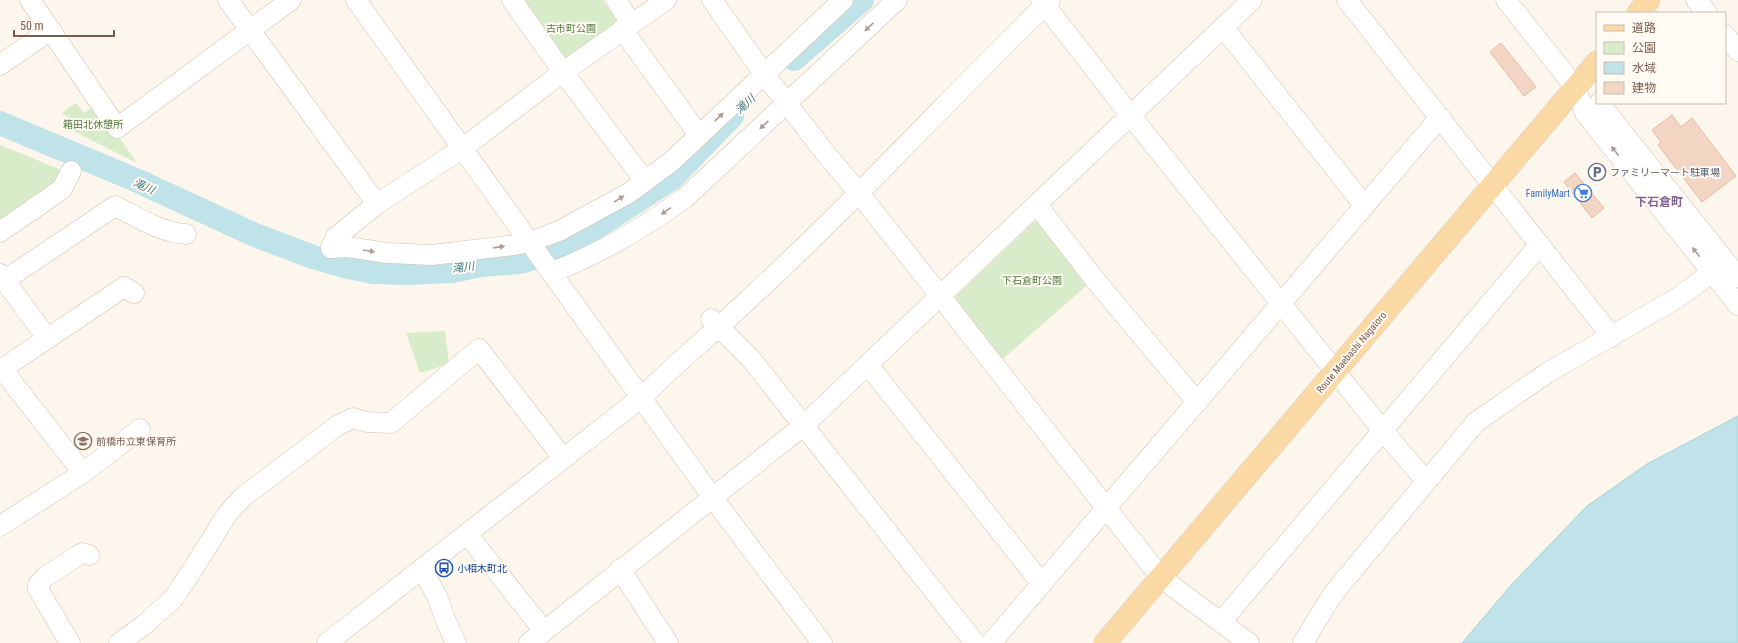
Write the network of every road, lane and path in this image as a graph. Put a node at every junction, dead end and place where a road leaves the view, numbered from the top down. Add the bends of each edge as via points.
1 (30, 0) edge
2 (228, 0) edge
3 (291, 0) edge
4 (356, 0) edge
5 (512, 0) edge
6 (616, 0) edge
7 (666, 0) edge
8 (712, 0) edge
9 (844, 0) edge
10 (897, 0) edge
11 (1252, 0) edge
12 (1346, 0) edge
13 (1506, 0) edge
14 (1649, 0) edge
15 (1696, 0) edge
16 (1042, 1) edge
17 (1639, 12) edge
18 (1706, 12) edge
19 (626, 26) junction
20 (1224, 27) junction
21 (250, 29) junction
22 (51, 30) junction
23 (1726, 36) edge
24 (1738, 51) edge
25 (1596, 63) edge
26 (0, 65) edge
27 (562, 72) junction
28 (765, 76) junction
29 (1575, 87) junction
30 (1596, 99) edge
31 (785, 102) junction
32 (1600, 104) edge
33 (1131, 116) junction
34 (1441, 118) junction
35 (699, 135) junction
36 (463, 148) junction
37 (71, 171) dead end
38 (645, 181) junction
39 (1494, 186) junction
40 (854, 187) junction
41 (377, 204) junction
42 (1037, 205) junction
43 (1364, 205) junction
44 (0, 232) edge
45 (186, 234) dead end
46 (531, 244) junction
47 (1541, 246) junction
48 (550, 270) junction
49 (1712, 272) junction
50 (3, 277) edge
51 (1738, 277) edge
52 (134, 293) dead end
53 (941, 297) junction
54 (1282, 304) junction
55 (1738, 305) edge
56 (715, 323) junction
57 (1612, 337) junction
58 (47, 338) junction
59 (868, 365) junction
60 (1335, 371) junction
61 (642, 397) junction
62 (1196, 402) junction
63 (803, 426) junction
64 (140, 429) dead end
65 (1383, 431) junction
66 (563, 458) junction
67 (83, 473) junction
68 (1426, 482) junction
69 (713, 498) junction
70 (1107, 509) junction
71 (0, 526) edge
72 (468, 534) junction
73 (89, 555) dead end
74 (620, 569) junction
75 (422, 570) junction
76 (1162, 577) junction
77 (1043, 582) junction
78 (1221, 622) junction
79 (544, 631) junction
80 (70, 643) edge
81 (118, 643) edge
82 (328, 643) edge
83 (456, 643) edge
84 (529, 643) edge
85 (668, 643) edge
86 (822, 643) edge
87 (975, 643) edge
88 (991, 643) edge
89 (1105, 643) edge
90 (1249, 643) edge
91 (1303, 643) edge

1 - 22 street
2 - 21 street
3 - 21 street
4 - 36 street
5 - 27 street
6 - 19 street
7 - 19 street
8 - 28 street
9 - 28 street
10 -> 31 street
11 - 20 street
12 - 34 street
13 - 29 street
14 - 17 main road
15 - 18 street
16 - 33 street
16 - 40 street
19 - 27 street
19 - 35 street
20 - 33 street
20 - 43 street
21 - 22 street via 117,128
21 - 41 street
22 - 26 street
23 - 24 street
25 - 29 main road, Route Maebashi Nagatoro
27 - 36 street
27 - 38 street
28 - 31 street
35 -> 28 street
29 - 30 street
29 - 39 main road, Route Maebashi Nagatoro
49 -> 29 street via 1585,113
31 - 40 street
31 -> 48 street via 685,198 607,248
32 - 51 street
33 - 42 street
33 - 54 street
34 - 39 street
34 - 43 street
35 - 38 street via 672,161
36 - 41 street
36 - 46 street
37 - 44 street via 62,189
46 -> 38 street via 605,207
39 - 47 street
39 - 60 main road, Route Maebashi Nagatoro
40 - 53 street
40 - 56 street via 749,299
41 -> 46 street via 336,237 331,248 348,247 387,254 432,255
42 - 53 street
42 - 62 street via 1096,282
43 - 54 street
45 - 50 street via 160,227 115,206
46 - 48 street
47 - 57 street
47 - 65 street
48 - 61 street
49 - 55 street
49 - 57 street via 1679,297
50 - 58 street
52 - 58 street via 124,287
53 - 59 street
53 - 70 street
54 - 60 street
54 - 62 street
56 - 61 street via 690,354
56 - 63 street via 751,359
57 - 68 street via 1547,373 1476,422
58 - 67 street via 2,369
59 - 63 street
59 - 77 street
60 - 65 street
60 - 76 main road, Route Maebashi Nagatoro
61 - 66 street
61 - 69 street
62 - 70 street
63 - 69 street
63 - 87 street
64 - 67 street
65 - 68 street
65 - 78 street
66 - 72 street
66 - 81 street via 480,349 390,423 367,422 353,418 338,425 243,497 228,513 173,599 144,625
67 - 71 street
68 - 91 street via 1331,597
69 - 74 street
69 - 86 street
70 - 76 street
70 - 77 street
72 - 75 street
72 - 79 street
73 - 80 street via 79,555 45,577 38,585
74 - 79 street
74 - 85 street
75 - 82 street
75 - 83 street via 438,598 444,619
76 - 78 street
76 - 89 main road, Route Maebashi Nagatoro
77 - 88 street
78 - 90 street
79 - 84 street

